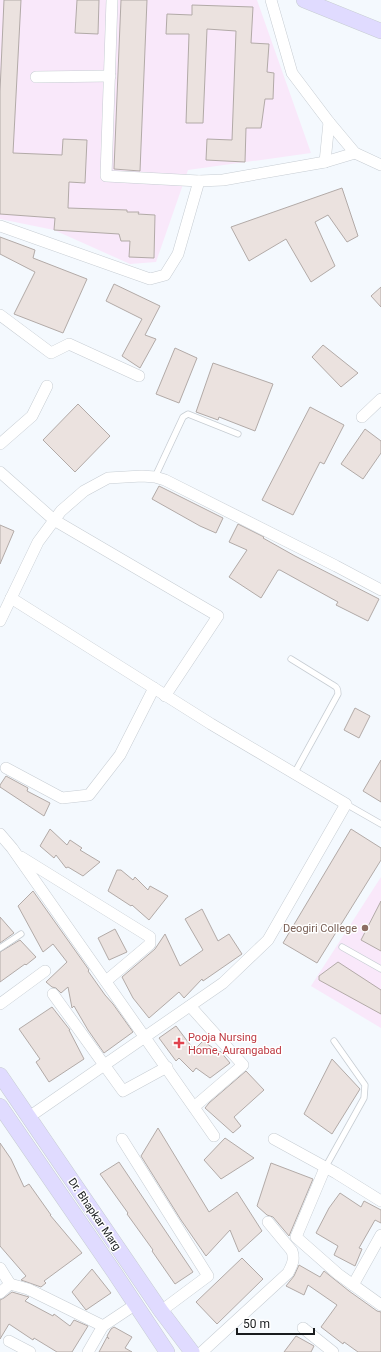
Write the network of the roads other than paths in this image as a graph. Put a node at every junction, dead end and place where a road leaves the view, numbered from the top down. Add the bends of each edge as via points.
1 (112, 0) edge
2 (271, 0) edge
3 (304, 0) edge
4 (381, 31) edge
5 (110, 76) junction
6 (36, 77) dead end
7 (329, 122) junction
8 (355, 153) junction
9 (325, 162) junction
10 (381, 165) edge
11 (199, 181) junction
12 (0, 226) edge
13 (0, 315) edge
14 (139, 376) dead end
15 (47, 386) dead end
16 (381, 399) edge
17 (362, 417) dead end
18 (238, 434) dead end
19 (0, 444) edge
20 (0, 472) edge
21 (154, 477) junction
22 (54, 520) junction
23 (381, 590) edge
24 (11, 598) junction
25 (0, 620) edge
26 (291, 659) dead end
27 (154, 688) junction
28 (165, 696) junction
29 (6, 768) dead end
30 (294, 774) junction
31 (346, 804) junction
32 (381, 824) edge
33 (0, 834) edge
34 (16, 854) junction
35 (21, 934) dead end
36 (342, 947) dead end
37 (0, 948) edge
38 (381, 969) edge
39 (45, 972) dead end
40 (106, 981) junction
41 (53, 994) dead end
42 (0, 1004) edge
43 (190, 1006) junction
44 (146, 1037) junction
45 (334, 1041) dead end
46 (104, 1066) junction
47 (167, 1067) junction
48 (0, 1075) edge
49 (194, 1107) junction
50 (2, 1115) edge
51 (29, 1117) junction
52 (214, 1136) dead end
53 (122, 1139) dead end
54 (274, 1139) dead end
55 (325, 1168) junction
56 (381, 1201) edge
57 (268, 1222) dead end
58 (381, 1235) edge
59 (0, 1268) edge
60 (10, 1284) junction
61 (353, 1285) junction
62 (0, 1293) edge
63 (136, 1304) junction
64 (381, 1305) edge
65 (161, 1311) junction
66 (103, 1326) junction
67 (303, 1328) dead end
68 (8, 1341) dead end
69 (30, 1352) edge
70 (88, 1352) edge
71 (167, 1352) edge
72 (192, 1352) edge
73 (202, 1352) edge
74 (333, 1352) edge

1 - 5 street
2 - 7 street via 292,73
3 - 4 main road
5 - 6 street
5 - 11 street via 106,176
7 - 8 street
7 - 9 street
8 - 9 street
8 - 10 street
9 - 11 street via 223,180
11 - 12 street via 178,254 165,275 150,279
13 - 14 street via 51,353 69,344
15 - 19 street via 32,416
16 - 17 street
18 - 21 lane via 188,414 183,416
20 - 22 street
21 - 22 street via 108,478 84,491
21 - 23 street via 165,480
22 - 24 street via 38,542
22 - 28 street via 218,616
24 - 25 street
24 - 27 street
26 - 30 lane via 337,687 338,691
27 - 28 street
27 - 29 street via 120,755 88,795 62,798
28 - 30 street
30 - 31 street
31 - 32 lane
31 - 43 street via 268,940 223,983
33 - 34 street
34 - 40 street
34 - 40 street via 150,937 150,944
35 - 37 lane
36 - 38 lane
39 - 42 street
40 - 44 street
41 - 46 street
43 - 44 street
43 - 49 street via 243,1065
44 - 46 street
44 - 47 street
45 - 55 lane via 366,1088 364,1098
46 - 47 street via 123,1091
46 - 51 street
47 - 49 street
48 - 51 main road, Dr. Bhapkar Marg
49 - 52 street
50 - 63 main road, Dr. Bhapkar Marg
51 - 65 main road, Dr. Bhapkar Marg
53 - 65 street via 208,1276
54 - 55 street
55 - 56 street
55 - 61 street via 296,1237
57 - 73 street via 294,1256 288,1273
58 - 61 street
59 - 60 street
60 - 62 street
60 - 66 street via 28,1289
61 - 64 street
63 - 66 street
63 - 71 main road, Dr. Bhapkar Marg
65 - 72 main road, Dr. Bhapkar Marg
66 - 70 street
67 - 74 street
68 - 69 street

